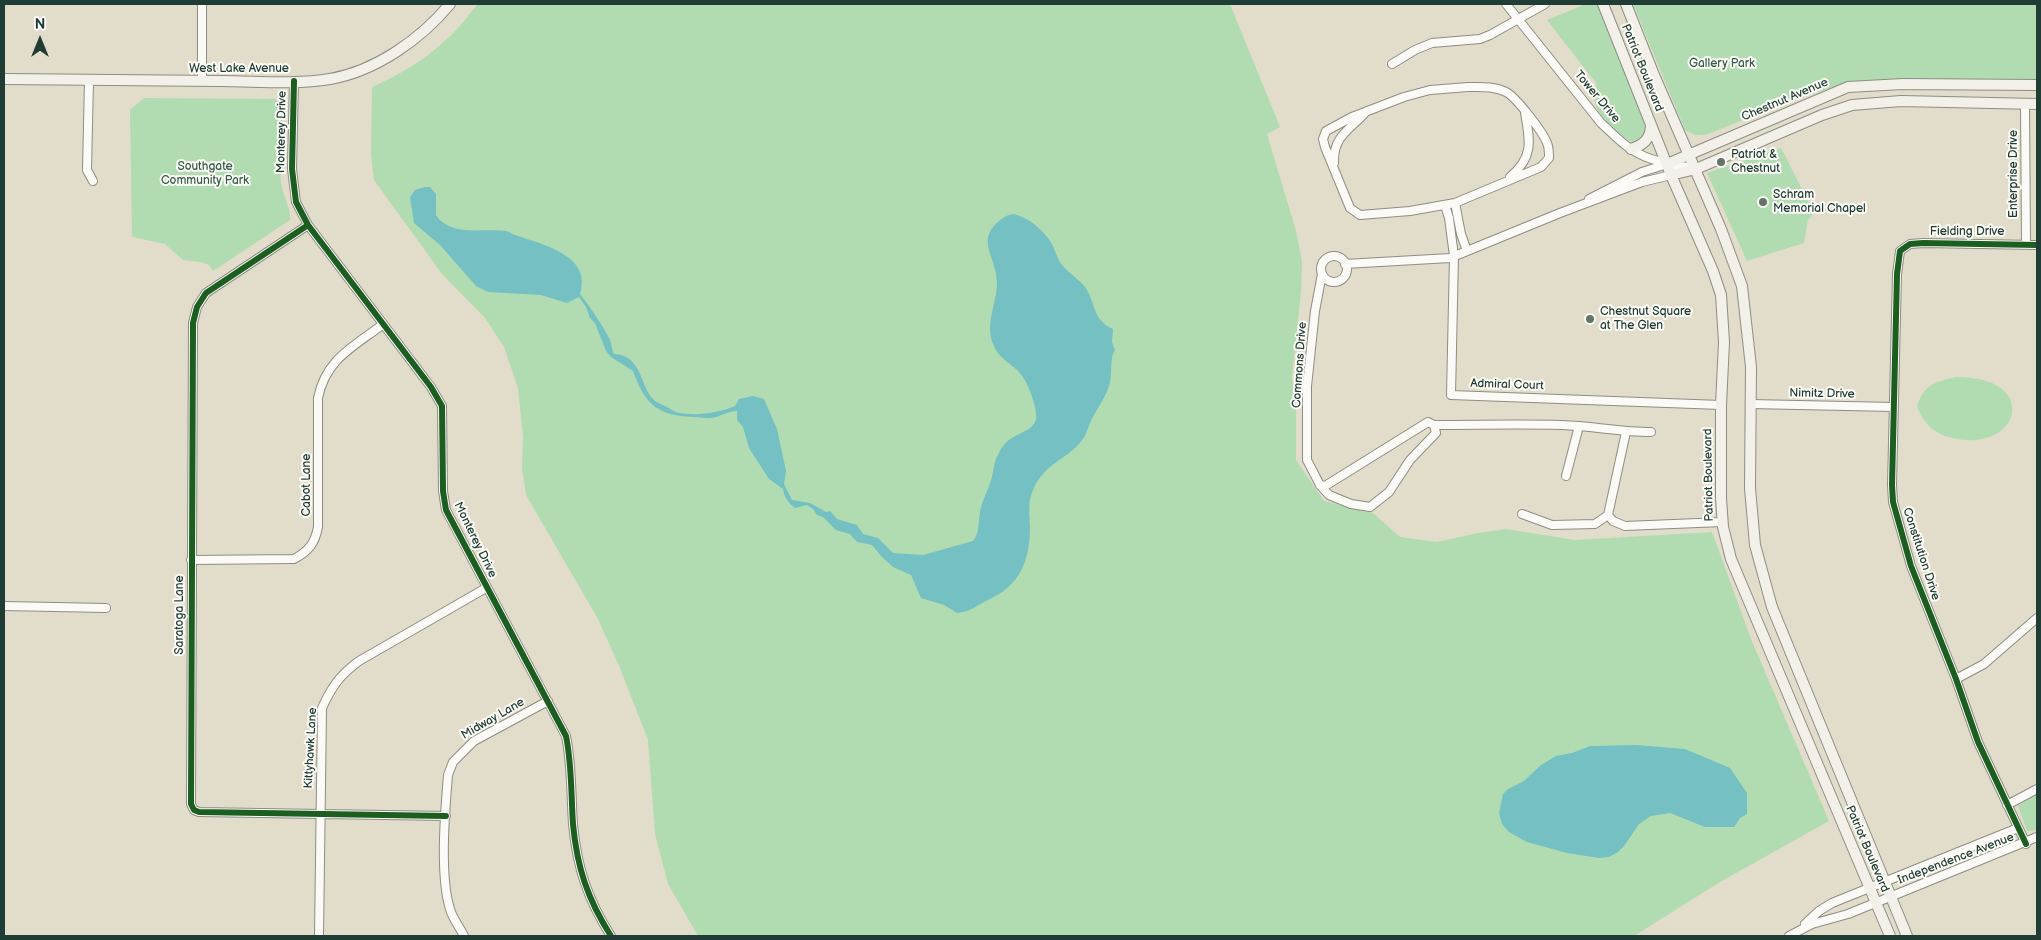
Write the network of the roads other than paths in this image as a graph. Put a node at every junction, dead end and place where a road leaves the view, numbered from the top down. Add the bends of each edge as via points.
1 (202, 4) edge
2 (450, 4) edge
3 (1506, 4) edge
4 (1545, 4) edge
5 (1603, 4) edge
6 (1626, 4) edge
7 (1519, 19) junction
8 (1392, 64) dead end
9 (4, 79) edge
10 (89, 80) junction
11 (202, 81) junction
12 (294, 82) junction
13 (2037, 85) edge
14 (2025, 104) junction
15 (2037, 104) edge
16 (1368, 111) junction
17 (1525, 112) junction
18 (1652, 125) junction
19 (1631, 150) junction
20 (1690, 155) junction
21 (1667, 164) junction
22 (1334, 169) junction
23 (1696, 169) junction
24 (1671, 175) junction
25 (93, 181) dead end
26 (1505, 182) junction
27 (1455, 203) junction
28 (1445, 205) junction
29 (1560, 213) junction
30 (308, 224) junction
31 (2026, 244) junction
32 (2037, 245) edge
33 (1467, 251) junction
34 (1900, 251) joint
35 (1454, 256) junction
36 (1346, 264) junction
37 (1322, 274) junction
38 (382, 325) junction
39 (1750, 404) junction
40 (1721, 405) junction
41 (1894, 407) junction
42 (1434, 425) junction
43 (1579, 426) junction
44 (1626, 432) junction
45 (1650, 432) dead end
46 (1566, 476) dead end
47 (1320, 485) junction
48 (1522, 514) dead end
49 (1608, 515) junction
50 (1722, 522) junction
51 (191, 560) junction
52 (486, 588) junction
53 (4, 606) edge
54 (106, 608) dead end
55 (2037, 618) edge
56 (1956, 679) junction
57 (548, 701) junction
58 (2037, 789) edge
59 (2007, 805) junction
60 (320, 815) junction
61 (446, 816) junction
62 (2018, 828) junction
63 (2037, 837) edge
64 (2026, 844) junction
65 (1886, 883) junction
66 (1870, 889) junction
67 (1891, 897) junction
68 (1876, 903) junction
69 (1798, 931) junction
70 (319, 936) edge
71 (464, 936) edge
72 (612, 936) edge
73 (1789, 936) edge
74 (1890, 936) edge
75 (1907, 936) edge

1 - 11 street
2 - 12 main road, West Lake Avenue via 399,51 367,67 331,79
3 - 7 street, Tower Drive
4 - 7 street
5 - 18 main road, Patriot Boulevard
6 - 20 main road, Patriot Boulevard
7 - 8 street via 1480,39 1432,44
7 - 19 street, Tower Drive via 1601,123
9 - 10 main road, West Lake Avenue
10 - 11 main road, West Lake Avenue
10 - 25 street via 88,170
11 - 12 main road, West Lake Avenue
12 - 30 street, Monterey Drive via 292,169 296,202
13 - 20 main road, Chestnut Avenue via 1848,87
14 - 15 main road, Chestnut Avenue
14 - 23 main road, Chestnut Avenue via 1901,101 1852,105
14 - 31 street, Enterprise Drive
16 - 17 street via 1430,90 1490,87 1507,92
16 - 22 street via 1340,136
16 - 22 street via 1326,131 1323,138
17 - 26 street via 1530,139 1527,156 1517,172
17 - 26 street via 1548,144 1549,158 1541,167
18 - 19 main road via 1646,142
18 - 21 main road, Patriot Boulevard
19 - 21 street, Tower Drive
20 - 21 main road, Chestnut Avenue
20 - 23 main road, Patriot Boulevard
21 - 23 street, Tower Drive
21 - 24 main road, Patriot Boulevard
21 - 29 street, Chestnut Avenue via 1642,172
22 - 28 street via 1350,208 1360,215
23 - 24 main road, Chestnut Avenue
23 - 39 main road, Patriot Boulevard via 1742,286 1751,367
24 - 29 street, Chestnut Avenue via 1642,182
24 - 40 main road, Patriot Boulevard via 1721,295 1724,342
26 - 27 street
27 - 28 street
27 - 33 street
28 - 35 street, Admiral Court
29 - 33 street, Chestnut Avenue
30 - 38 street, Monterey Drive
30 - 51 street, Saratoga Lane via 211,289 197,308 193,323
31 - 32 street, Fielding Drive
31 - 34 street, Fielding Drive via 1924,243 1910,244
33 - 35 street, Chestnut Avenue
34 - 41 street, Constitution Drive
35 - 36 street, Chestnut Avenue
35 - 40 street, Admiral Court via 1451,395
36 - 37 street, Chestnut Avenue via 1336,257 1329,258 1323,263
36 - 37 street via 1346,273 1337,282
37 - 47 street, Commons Drive via 1307,386 1307,460
38 - 51 street, Cabot Lane via 340,357 328,369 321,384 318,398 318,527 308,551 294,559
38 - 52 street, Monterey Drive via 442,406 446,510
39 - 41 street, Nimitz Drive
39 - 65 main road, Patriot Boulevard via 1750,488 1755,545 1770,598
40 - 50 main road, Patriot Boulevard
41 - 56 street, Constitution Drive via 1893,502 1911,566
42 - 43 street
42 - 47 street via 1428,422 1325,486
42 - 47 street, Commons Drive via 1436,433 1410,460 1389,492 1370,507 1329,495
43 - 44 street
43 - 46 street
44 - 45 street
44 - 49 street
48 - 49 street via 1552,525 1595,524
49 - 50 street via 1613,521 1626,526
50 - 66 main road, Patriot Boulevard via 1731,559
51 - 60 street, Saratoga Lane via 191,804 194,810
52 - 57 street, Monterey Drive
52 - 60 street, Kittyhawk Lane via 359,660 331,688 322,708
53 - 54 street
55 - 56 street via 1984,664
56 - 59 street, Constitution Drive via 1978,742
57 - 61 street, Midway Lane via 474,741 453,762 448,775
57 - 72 street, Monterey Drive via 562,726 568,749 578,861 597,914
58 - 59 street
59 - 62 street, Constitution Drive
60 - 61 street, Saratoga Lane
60 - 70 street, Kittyhawk Lane
61 - 71 street, Midway Lane via 447,894 451,913
62 - 64 street, Constitution Drive
62 - 65 street, Independence Avenue
63 - 64 street, Independence Avenue
64 - 67 street, Independence Avenue
65 - 66 street, Independence Avenue
65 - 67 main road, Patriot Boulevard
66 - 68 main road, Patriot Boulevard
66 - 69 street, Independence Avenue via 1825,907
67 - 68 street, Independence Avenue
67 - 75 main road, Patriot Boulevard
68 - 69 street, Independence Avenue
68 - 74 main road, Patriot Boulevard
69 - 73 street, Independence Avenue

